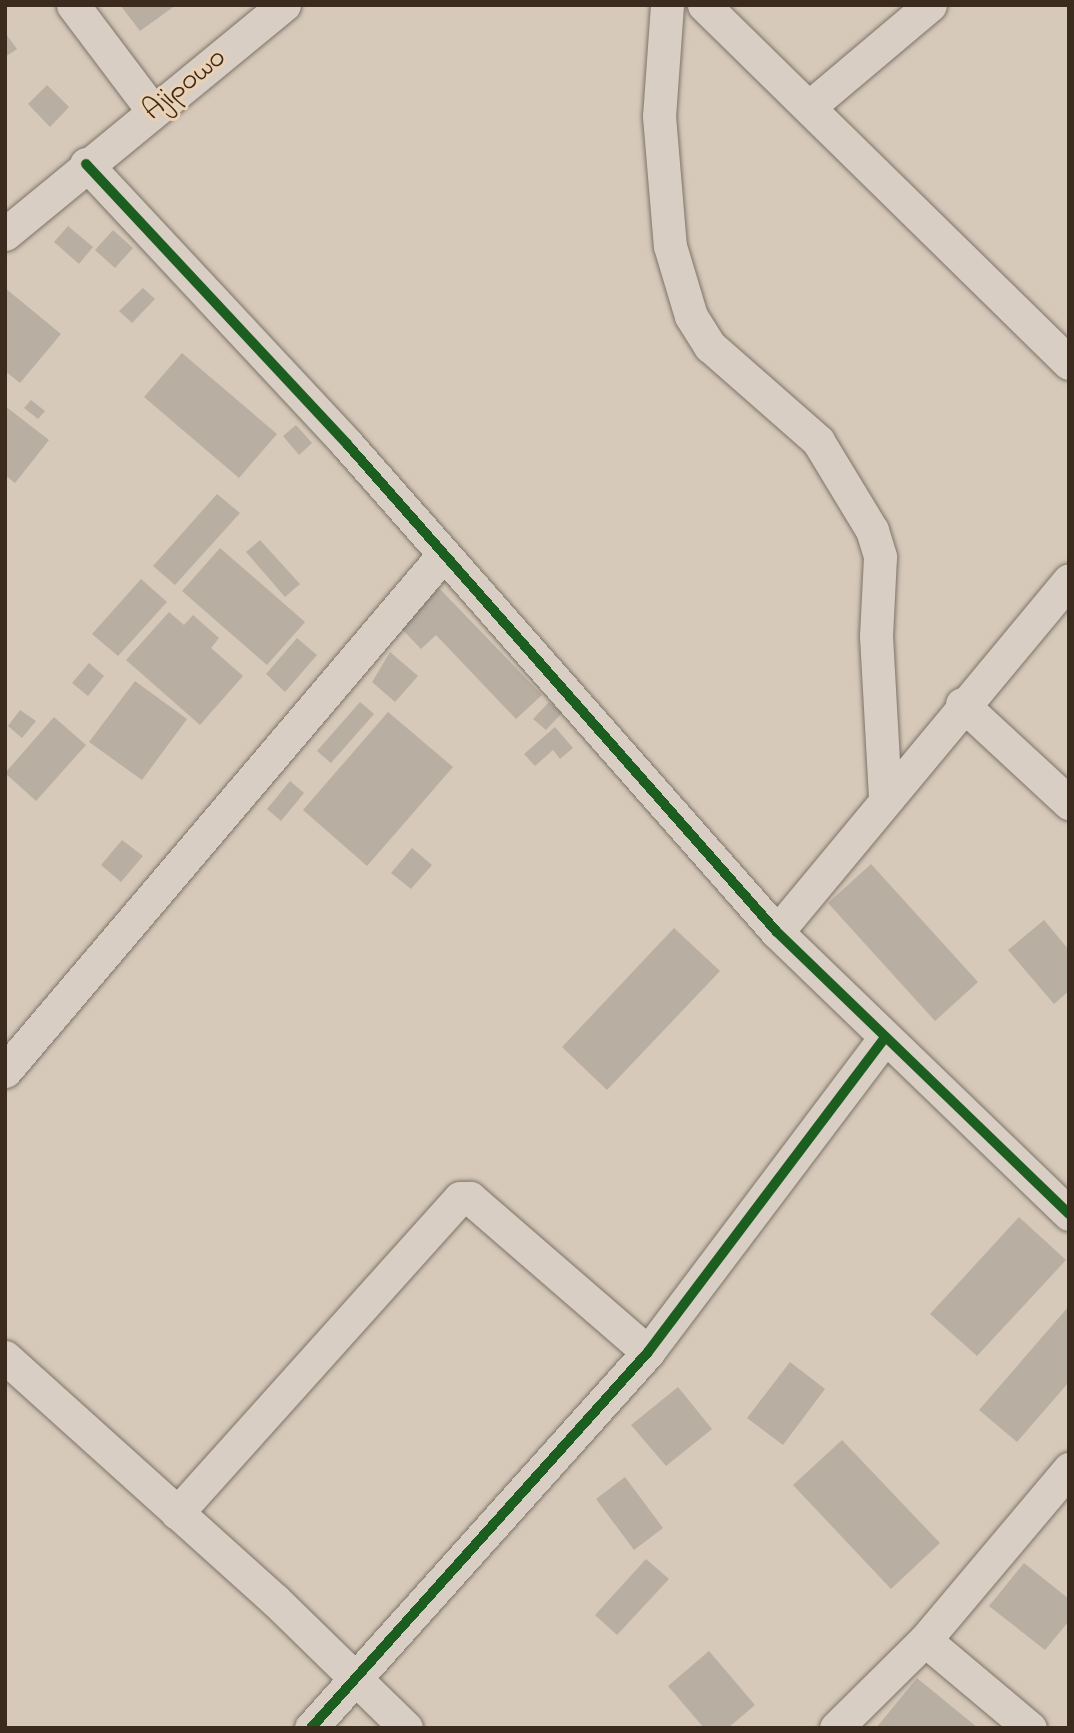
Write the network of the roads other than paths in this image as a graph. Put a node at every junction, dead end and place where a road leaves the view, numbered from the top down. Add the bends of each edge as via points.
1 (73, 5) edge
2 (284, 5) edge
3 (667, 5) edge
4 (704, 5) edge
5 (930, 5) edge
6 (809, 107) junction
7 (153, 111) junction
8 (86, 164) junction
9 (5, 234) edge
10 (1069, 363) edge
11 (443, 555) junction
12 (1069, 580) edge
13 (962, 704) junction
14 (885, 799) junction
15 (1069, 803) edge
16 (777, 932) junction
17 (884, 1039) junction
18 (5, 1071) edge
19 (1069, 1214) edge
20 (648, 1352) junction
21 (5, 1357) edge
22 (1069, 1469) edge
23 (177, 1513) junction
24 (925, 1640) junction
25 (357, 1678) junction
26 (311, 1728) edge
27 (406, 1728) edge
28 (836, 1728) edge
29 (1030, 1728) edge

1 - 7 street
2 - 7 street, Ajipowo
3 - 14 street via 659,116 670,246 691,316 710,346 818,441 872,530 880,557 876,636
4 - 6 street
5 - 6 street
6 - 10 street
7 - 8 street, Ajipowo
8 - 9 street, Ajipowo
8 - 11 street
11 - 16 street
11 - 18 street
12 - 13 street
13 - 14 street
13 - 15 street
14 - 16 street
16 - 17 street
17 - 19 street
17 - 20 street
20 - 23 street via 470,1198 460,1198
20 - 25 street
21 - 23 street
22 - 24 street
23 - 25 street
24 - 28 street
24 - 29 street
25 - 26 street
25 - 27 street

